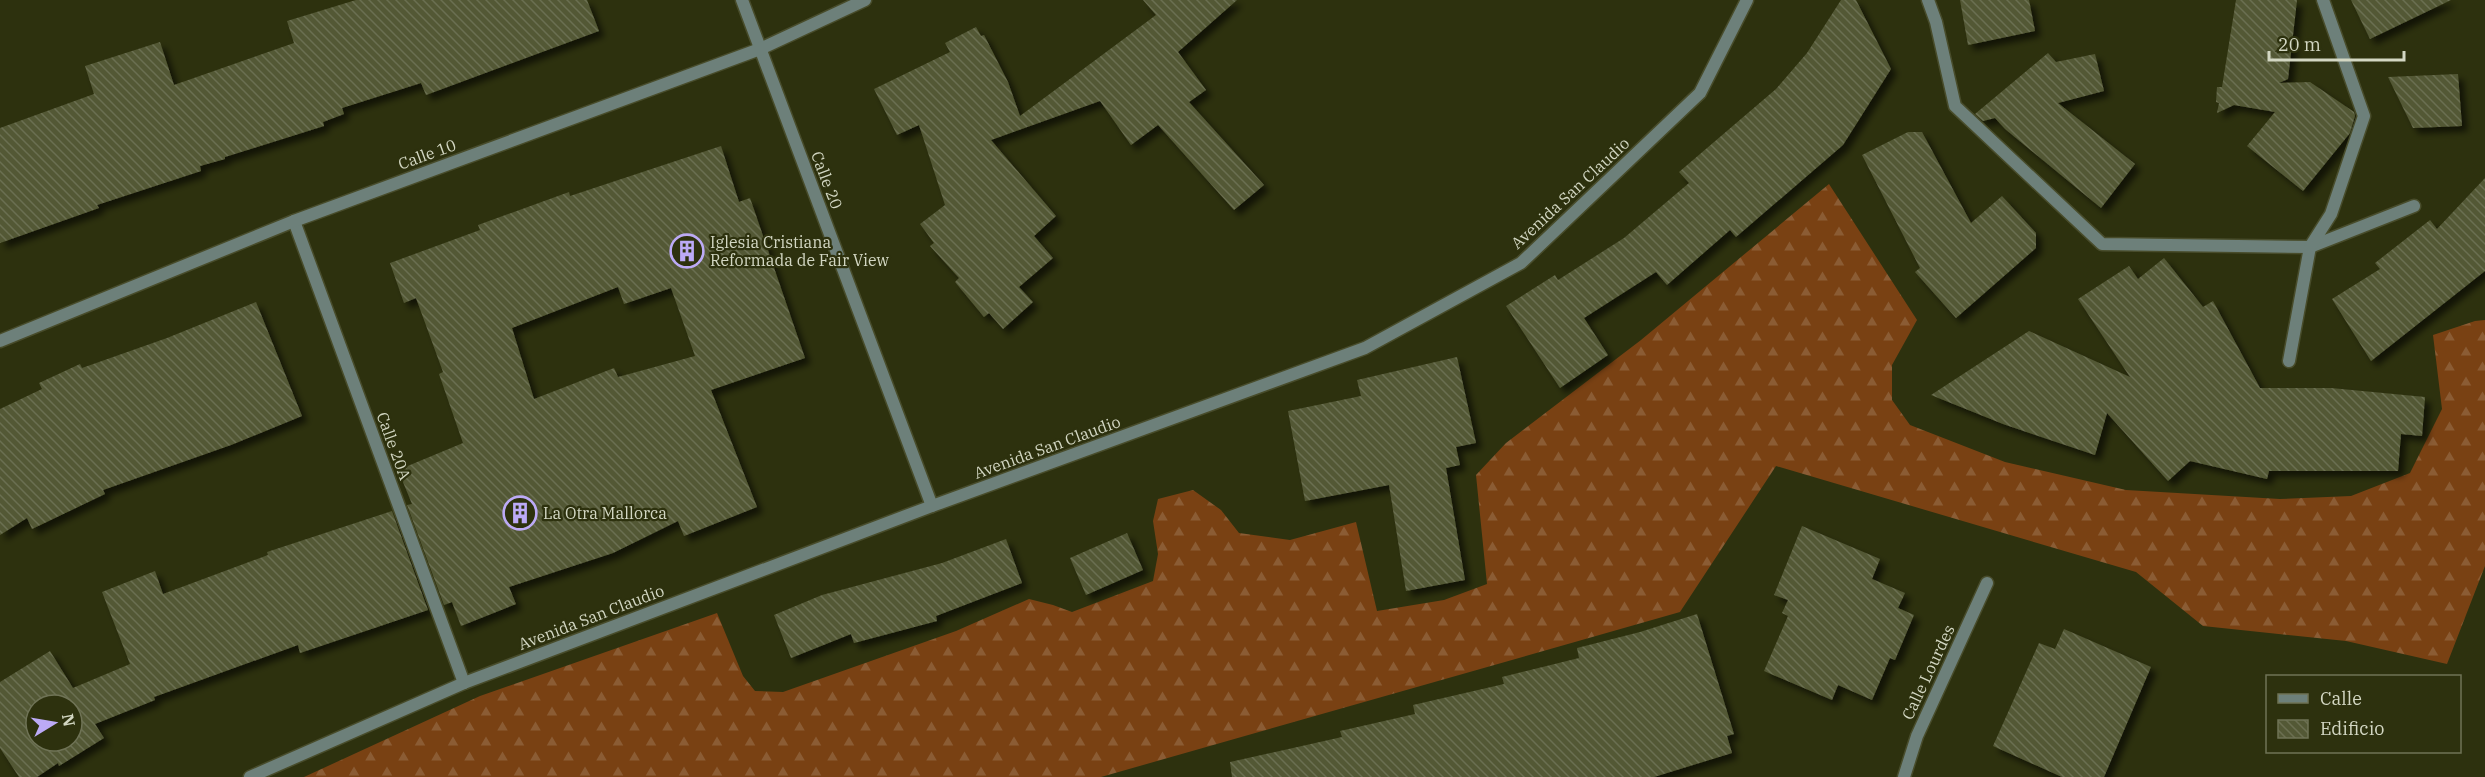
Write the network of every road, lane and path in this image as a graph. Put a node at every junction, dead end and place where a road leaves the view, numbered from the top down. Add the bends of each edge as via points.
1 (742, 0) edge
2 (865, 0) edge
3 (1747, 0) edge
4 (1928, 0) edge
5 (2323, 0) edge
6 (760, 49) junction
7 (2414, 206) dead end
8 (294, 221) junction
9 (2310, 247) junction
10 (0, 341) edge
11 (2289, 361) dead end
12 (932, 507) junction
13 (1987, 583) dead end
14 (464, 683) junction
15 (250, 777) edge
16 (1904, 777) edge

1 - 6 street, Calle 20
2 - 6 street, Calle 10
3 - 12 street, Avenida San Claudio via 1700,93 1521,263 1365,348
4 - 9 street via 1955,106 2102,244
5 - 9 street via 2364,117 2331,213
6 - 8 street, Calle 10
6 - 12 street, Calle 20
7 - 9 street
8 - 10 street, Calle 10
8 - 14 street, Calle 20A
9 - 11 street
12 - 14 street, Avenida San Claudio
13 - 16 street, Calle Lourdes via 1917,736
14 - 15 street, Avenida San Claudio

